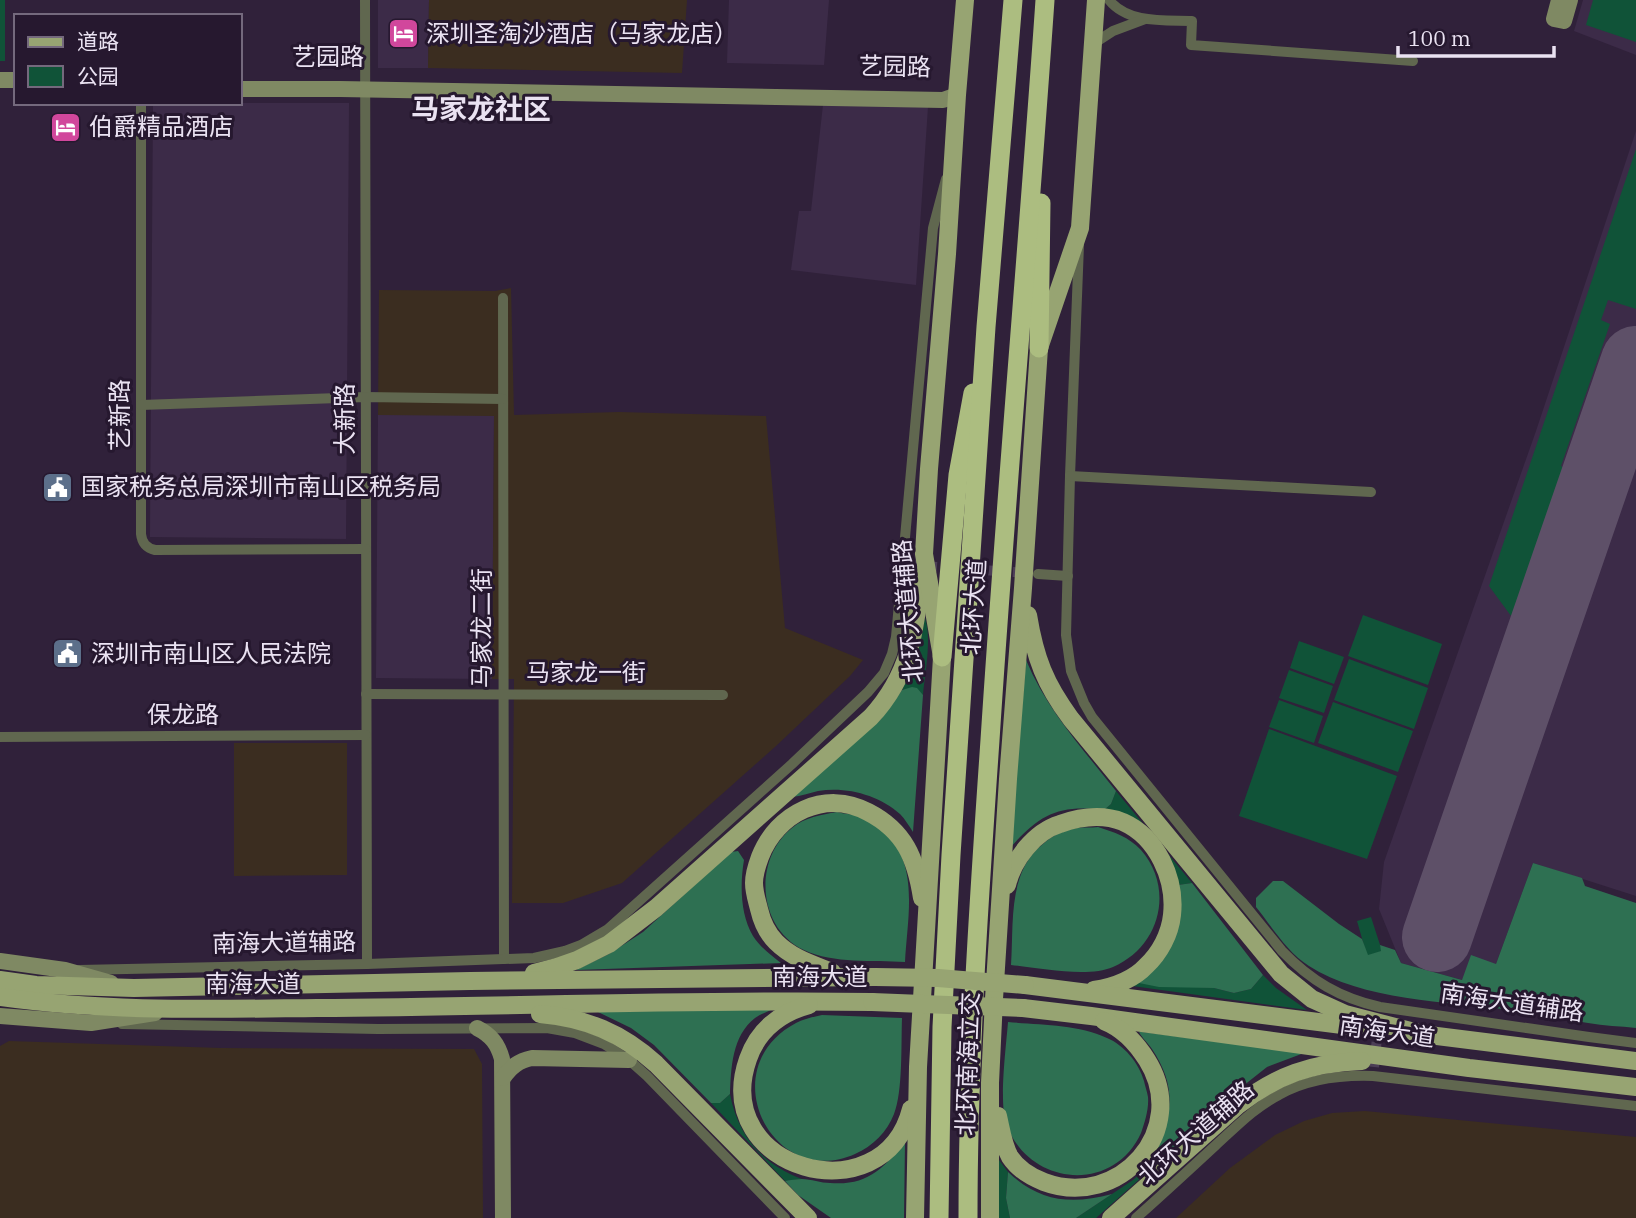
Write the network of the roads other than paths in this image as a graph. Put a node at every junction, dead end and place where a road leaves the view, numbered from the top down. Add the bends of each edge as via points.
1 (365, 0) edge
2 (965, 0) edge
3 (1013, 0) edge
4 (1096, 0) edge
5 (1109, 0) edge
6 (1559, 0) edge
7 (1570, 0) edge
8 (1046, 5) edge
9 (1145, 19) junction
10 (1093, 44) junction
11 (1413, 61) dead end
12 (242, 79) edge
13 (365, 84) junction
14 (242, 89) edge
15 (957, 95) junction
16 (141, 105) edge
17 (1080, 228) junction
18 (503, 298) dead end
19 (986, 327) junction
20 (1040, 348) junction
21 (366, 397) junction
22 (503, 399) junction
23 (141, 405) junction
24 (1070, 476) junction
25 (1371, 492) dead end
26 (366, 549) junction
27 (913, 561) junction
28 (1038, 574) tunnel mouth
29 (1068, 576) junction
30 (1023, 588) junction
31 (942, 657) junction
32 (366, 694) junction
33 (503, 694) junction
34 (723, 695) dead end
35 (366, 735) junction
36 (0, 737) edge
37 (999, 912) junction
38 (926, 939) junction
39 (504, 958) junction
40 (0, 961) edge
41 (367, 964) junction
42 (65, 970) junction
43 (842, 976) junction
44 (0, 980) edge
45 (470, 981) junction
46 (134, 988) junction
47 (1081, 992) junction
48 (0, 996) edge
49 (827, 1001) junction
50 (471, 1007) junction
51 (181, 1009) junction
52 (0, 1016) edge
53 (1091, 1016) junction
54 (91, 1023) junction
55 (477, 1028) junction
56 (1430, 1036) junction
57 (1636, 1043) edge
58 (1630, 1059) edge
59 (629, 1060) junction
60 (1440, 1064) junction
61 (918, 1067) junction
62 (503, 1079) junction
63 (990, 1083) junction
64 (1634, 1087) edge
65 (1636, 1106) edge
66 (503, 1218) edge
67 (785, 1218) edge
68 (808, 1218) edge
69 (915, 1218) edge
70 (939, 1218) edge
71 (968, 1218) edge
72 (990, 1218) edge
73 (1111, 1218) edge
74 (1136, 1218) edge

1 - 13 street, 大新路
2 - 15 main road, 北环大道辅路
3 - 19 highway, 北环大道
4 - 10 main road
5 - 9 street via 1125,14
6 - 7 street via 1554,19 1564,22
8 - 20 highway
8 - 71 highway, 北环大道 via 979,895
9 - 10 street via 1113,30
9 - 11 street via 1192,21 1191,46
10 - 17 main road
12 - 13 street, 艺园路
13 - 14 street, 艺园路
13 - 15 street, 艺园路 via 944,91
13 - 21 street, 大新路
15 - 27 main road, 北环大道辅路 via 929,469
16 - 23 street, 艺新路
17 - 20 main road
17 - 24 street
18 - 22 street, 马家龙二街
19 - 31 highway via 958,475
19 - 70 highway, 北环大道 via 942,1014
20 - 30 main road
21 - 22 street
21 - 23 street
21 - 26 street, 大新路
22 - 33 street, 马家龙二街
23 - 26 street, 艺新路 via 141,534 150,549
24 - 25 street
24 - 29 street
26 - 32 street, 大新路
27 - 31 main road, 北环大道辅路
27 - 39 street, 南海大道辅路 via 892,654 869,692 608,929 582,945 534,962
27 - 45 main road via 913,638 896,684 871,717 656,908 609,944 557,967
28 - 29 street
29 - 57 street, 南海大道辅路 via 1066,635 1071,671 1084,704 1298,968 1339,995 1380,1011
30 - 37 main road
30 - 56 main road via 1036,654 1055,697 1281,974 1329,1008
31 - 38 main road, 北环大道辅路
32 - 33 street, 马家龙一街
32 - 35 street, 大新路
33 - 34 street, 马家龙一街
33 - 39 street, 马家龙二街
35 - 36 street, 保龙路
35 - 41 street, 大新路
37 - 47 main road via 1019,857 1054,826 1097,817 1121,821 1138,831 1166,868 1172,914 1167,934 1145,968 1124,982
37 - 63 main road, 北环南海立交
38 - 43 main road via 917,872 903,840 878,817 860,808 834,803 810,806 782,823 770,837 757,867 756,899 775,941 803,961
38 - 61 main road, 北环大道辅路
39 - 41 street, 南海大道辅路
40 - 42 street
41 - 42 street, 南海大道辅路
42 - 46 street
43 - 45 main road, 南海大道
43 - 47 main road, 南海大道, bridge via 938,978
44 - 46 main road, 南海大道
45 - 46 main road, 南海大道
47 - 56 main road, 南海大道
48 - 51 main road, 南海大道 via 81,1006
49 - 50 main road, 南海大道
49 - 53 main road, 南海大道, bridge via 1023,1008
49 - 61 main road via 795,1009 775,1021 748,1056 741,1090 747,1119 777,1157 820,1176 849,1175 877,1162 905,1128
50 - 51 main road, 南海大道
50 - 68 main road via 570,1018 632,1043
51 - 54 street
52 - 54 street
53 - 60 main road, 南海大道
53 - 63 main road via 1110,1023 1141,1050 1159,1087 1158,1127 1151,1144 1124,1173 1088,1187 1069,1188 1036,1179 1010,1156
54 - 55 street
55 - 59 street via 535,1024 589,1038
55 - 62 street via 496,1044
56 - 58 main road, 南海大道
59 - 62 street via 533,1058 518,1062
59 - 67 street
60 - 64 main road, 南海大道
60 - 73 main road via 1341,1063 1276,1079 1237,1105
61 - 69 main road, 北环大道辅路
62 - 66 street
63 - 72 main road, 北环南海立交
65 - 74 street, 北环大道辅路 via 1373,1071 1333,1077 1278,1095 1250,1115

